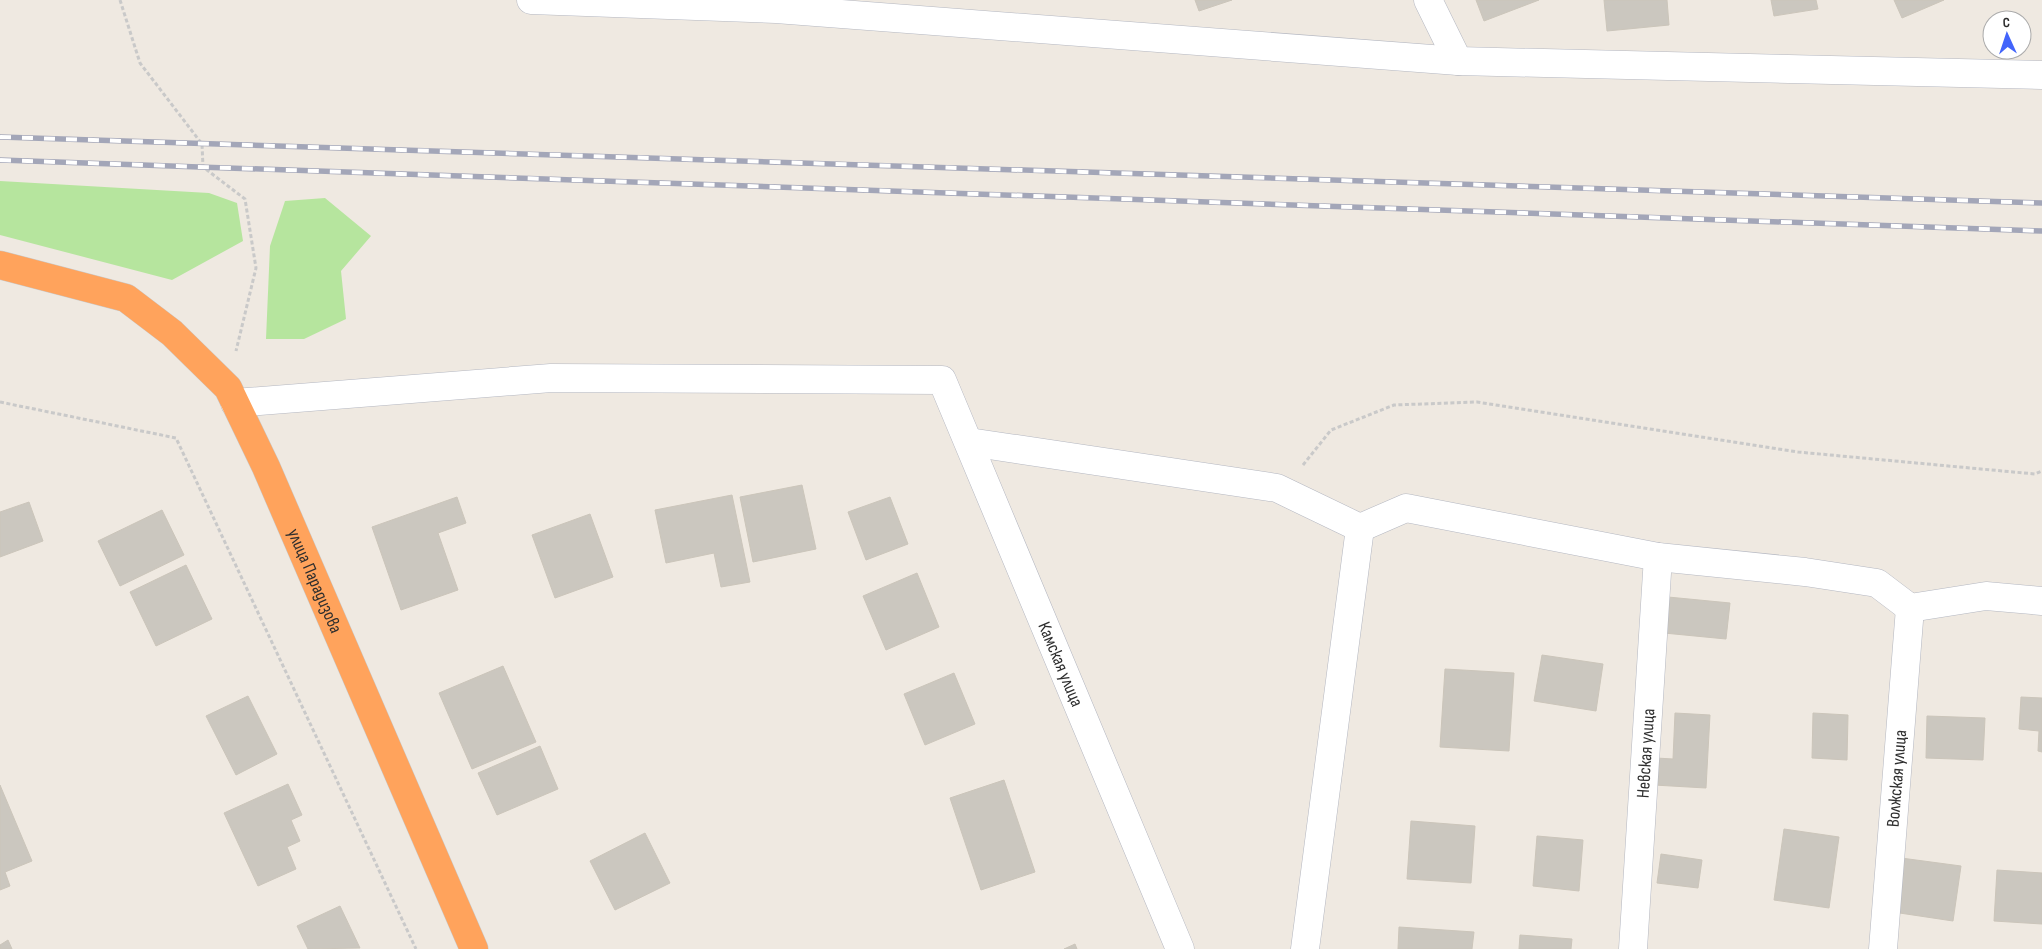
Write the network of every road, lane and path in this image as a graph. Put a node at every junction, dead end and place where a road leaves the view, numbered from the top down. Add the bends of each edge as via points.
1 (120, 0) edge
2 (531, 0) edge
3 (1428, 0) edge
4 (775, 4) edge
5 (1458, 61) junction
6 (2042, 75) edge
7 (0, 265) edge
8 (231, 395) junction
9 (0, 402) edge
10 (969, 442) junction
11 (2042, 471) edge
12 (1277, 488) junction
13 (1360, 528) junction
14 (1658, 557) junction
15 (2042, 601) edge
16 (1910, 608) junction
17 (416, 949) edge
18 (474, 949) edge
19 (1180, 949) edge
20 (1305, 949) edge
21 (1633, 949) edge
22 (1884, 949) edge

1 - 8 path via 140,63 202,144 203,167 245,199 256,268
2 - 4 street
3 - 5 street
4 - 5 street
5 - 6 street
7 - 8 highway, улица Парадизова via 126,298 172,333
8 - 10 street, Камская улица via 551,378 942,380
8 - 18 highway, улица Парадизова via 266,467
9 - 17 path via 176,438
10 - 12 street
10 - 19 street, Камская улица
11 - 12 path via 2035,474 1798,452 1477,402 1394,405 1331,430 1302,466
12 - 13 street
13 - 14 street via 1406,508
13 - 20 street
14 - 16 street via 1805,572 1877,584
14 - 21 street, Невская улица
15 - 16 street via 1986,596
16 - 22 street, Волжская улица

